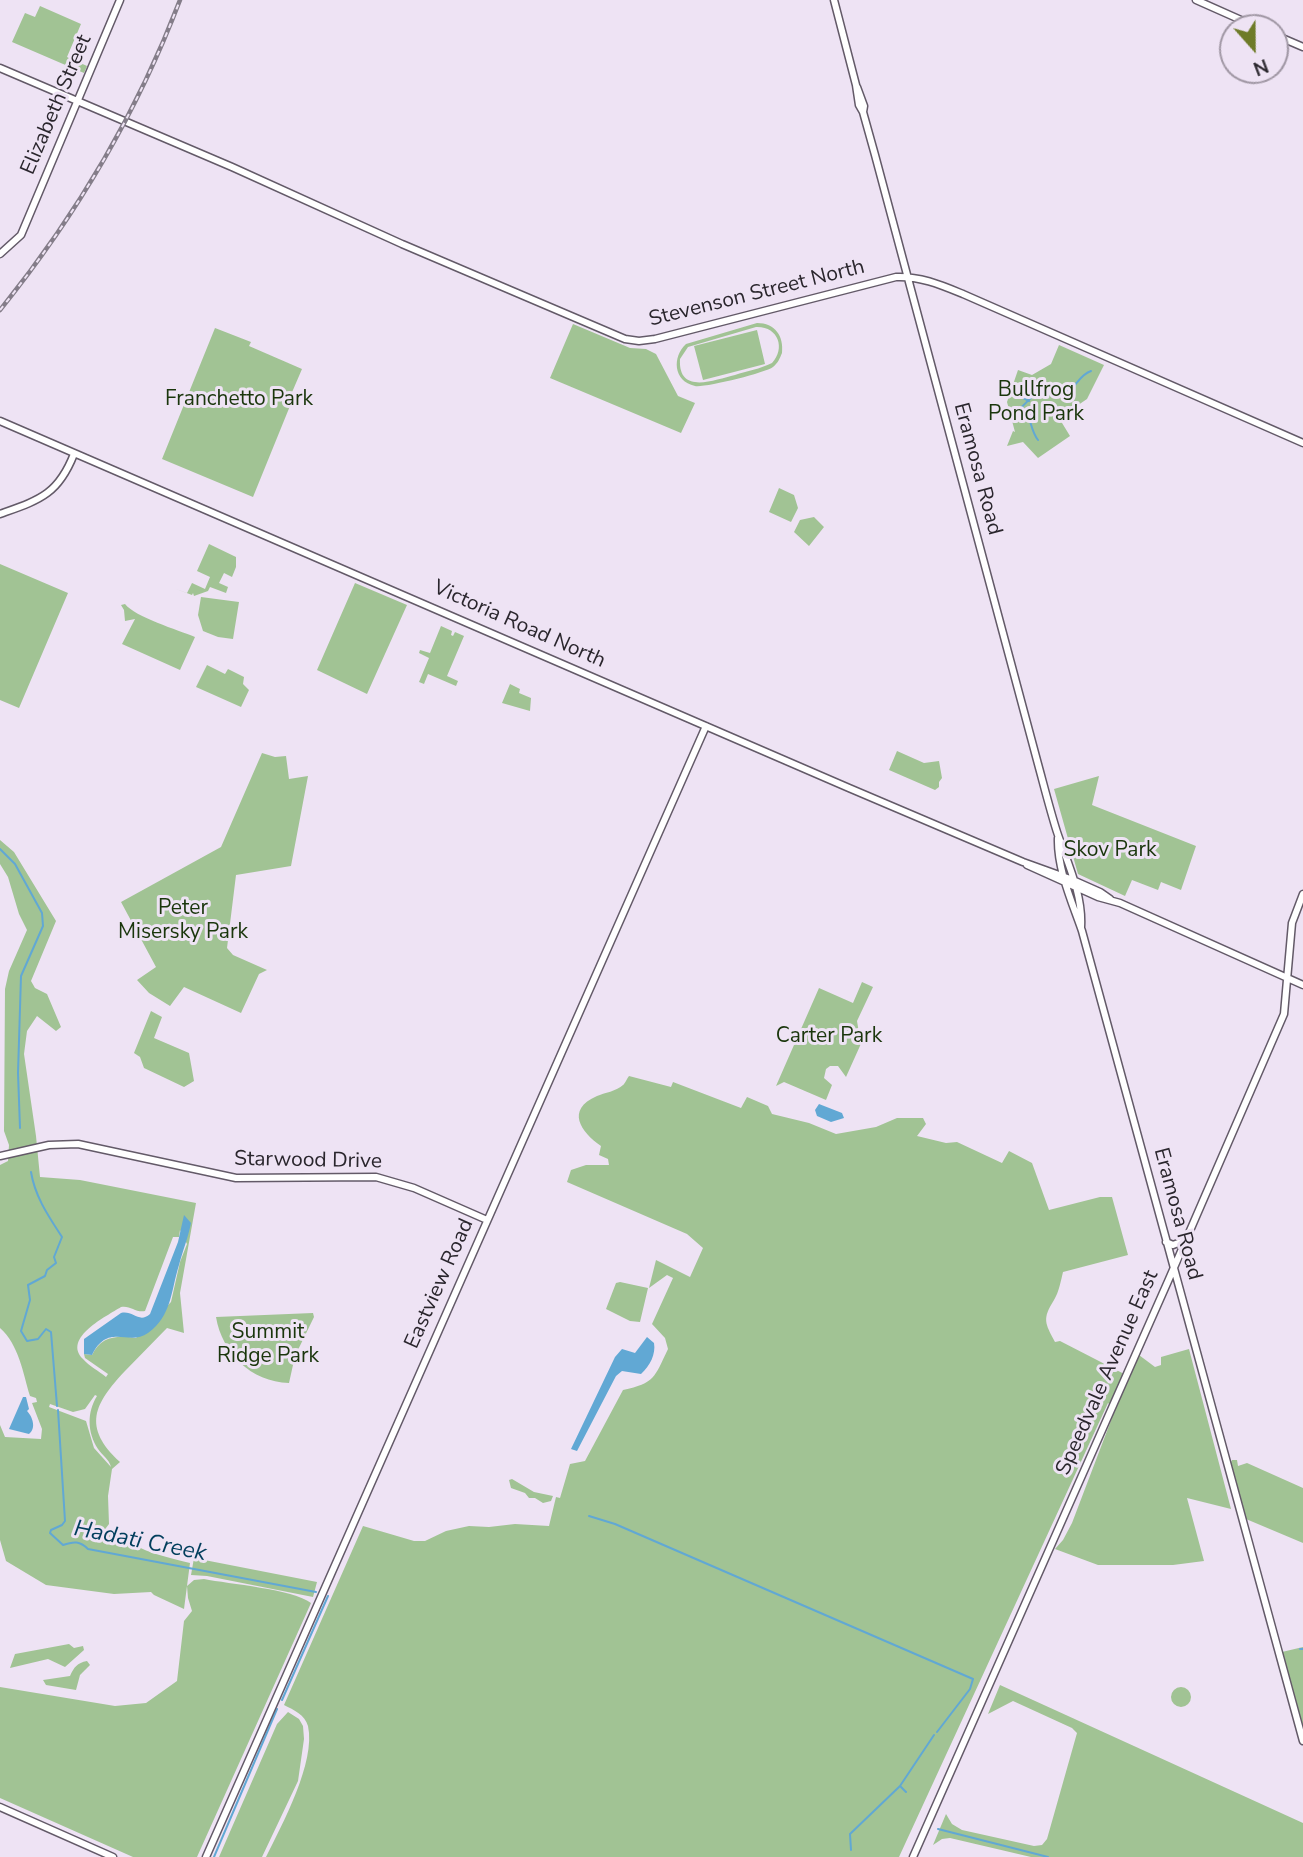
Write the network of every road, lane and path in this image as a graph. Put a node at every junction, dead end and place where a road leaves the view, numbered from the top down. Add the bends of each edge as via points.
1 (120, 0) edge
2 (834, 0) edge
3 (1196, 0) edge
4 (1228, 14) edge
5 (0, 68) edge
6 (77, 101) junction
7 (0, 254) edge
8 (907, 277) junction
9 (0, 421) edge
10 (1303, 443) edge
11 (74, 454) junction
12 (0, 514) edge
13 (706, 726) junction
14 (1058, 835) junction
15 (1060, 858) junction
16 (1023, 862) junction
17 (1048, 870) junction
18 (1070, 882) junction
19 (1303, 894) edge
20 (1095, 896) junction
21 (1110, 899) junction
22 (1080, 907) junction
23 (1081, 927) junction
24 (1289, 979) junction
25 (1303, 985) edge
26 (0, 1156) edge
27 (487, 1220) junction
28 (1186, 1240) junction
29 (1166, 1242) junction
30 (1174, 1269) junction
31 (1163, 1294) junction
32 (1183, 1304) junction
33 (1303, 1741) edge
34 (0, 1807) edge
35 (113, 1857) edge
36 (206, 1857) edge
37 (913, 1857) edge

1 - 6 main road, Elizabeth Street
2 - 8 main road, Eramosa Road
3 - 4 main road
5 - 6 main road, Stevenson Street North
6 - 7 main road, Elizabeth Street via 21,235
6 - 8 main road, Stevenson Street North via 632,340 654,340 896,276
8 - 10 main road, Stevenson Street North via 933,282
8 - 14 main road, Eramosa Road
9 - 11 main road, Victoria Road North
11 - 12 main road via 47,495
11 - 13 main road, Victoria Road North
13 - 16 main road, Victoria Road North
13 - 27 main road, Eastview Road
14 - 15 main road, Eramosa Road
14 - 18 main road, Eramosa Road
15 - 17 main road via 1056,867
15 - 18 main road, Eramosa Road
16 - 17 main road, Victoria Road North
16 - 18 main road, Victoria Road North
17 - 18 main road, Victoria Road North
18 - 20 main road, Victoria Road North
18 - 21 main road, Victoria Road North
18 - 22 main road, Eramosa Road
18 - 23 main road, Eramosa Road
19 - 24 main road, Speedvale Avenue East via 1292,923
20 - 21 main road, Victoria Road North
20 - 22 main road via 1085,897
21 - 24 main road, Victoria Road North
22 - 23 main road, Eramosa Road
23 - 29 main road, Eramosa Road
24 - 25 main road, Victoria Road North
24 - 28 main road, Speedvale Avenue East via 1284,1014
26 - 27 main road, Starwood Drive via 78,1144 236,1178 376,1177 405,1184
27 - 36 main road, Eastview Road
28 - 29 main road via 1173,1245
28 - 30 main road, Speedvale Avenue East
29 - 30 main road, Eramosa Road
30 - 31 main road, Speedvale Avenue East
30 - 32 main road, Eramosa Road
31 - 32 main road via 1175,1293
31 - 37 main road, Speedvale Avenue East
32 - 33 main road, Eramosa Road
34 - 35 main road

